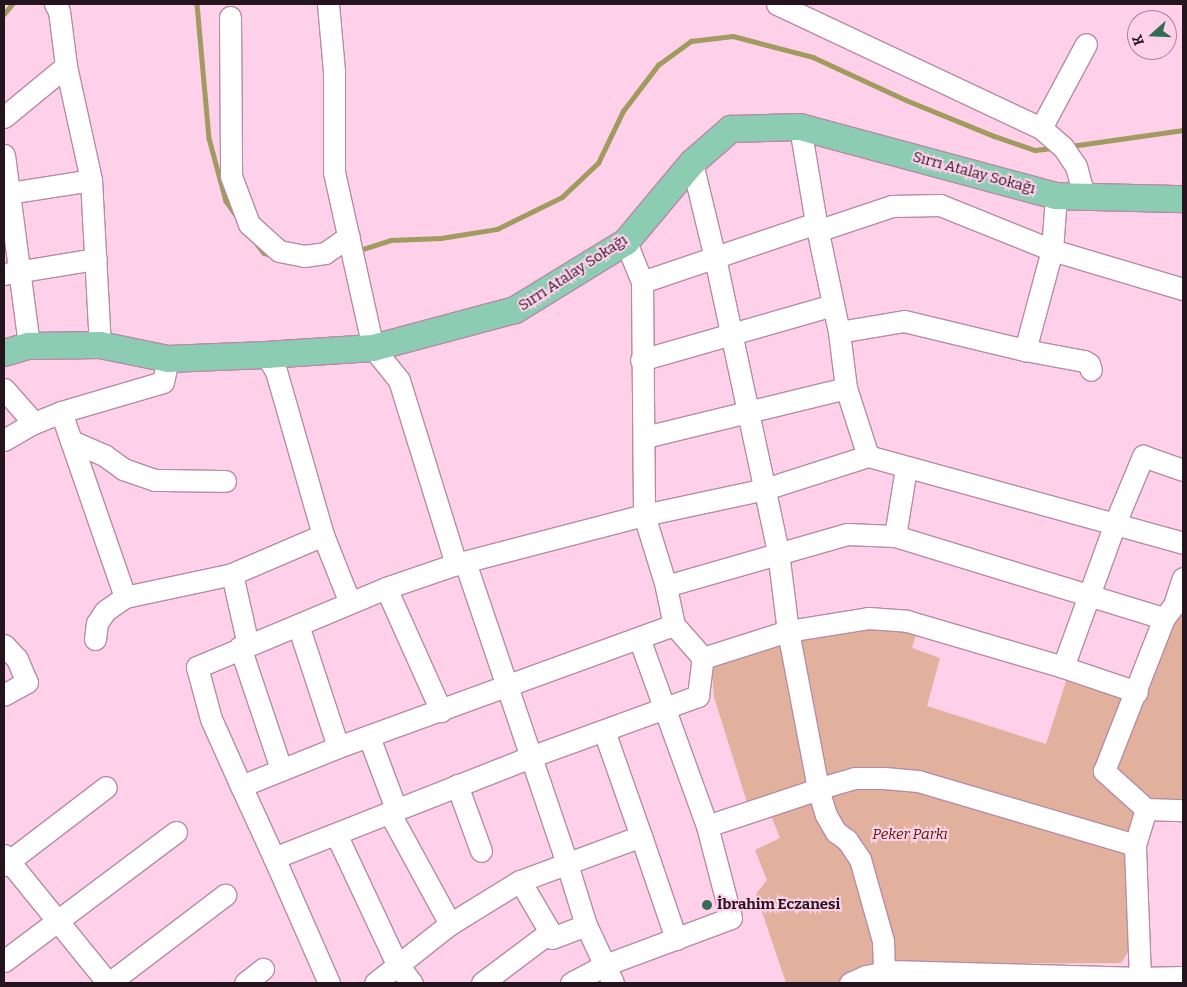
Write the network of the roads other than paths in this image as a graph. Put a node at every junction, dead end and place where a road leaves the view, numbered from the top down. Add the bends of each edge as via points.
1 (55, 4) edge
2 (328, 4) edge
3 (777, 4) edge
4 (230, 16) dead end
5 (1086, 44) dead end
6 (66, 66) junction
7 (7, 107) edge
8 (800, 127) junction
9 (1041, 128) junction
10 (4, 155) edge
11 (692, 163) junction
12 (92, 180) junction
13 (9, 193) junction
14 (1056, 196) junction
15 (1084, 196) junction
16 (1183, 199) edge
17 (816, 227) junction
18 (348, 236) junction
19 (626, 242) junction
20 (1052, 250) junction
21 (715, 258) junction
22 (96, 259) junction
23 (11, 272) edge
24 (642, 282) junction
25 (1183, 289) edge
26 (833, 305) junction
27 (839, 332) junction
28 (730, 333) junction
29 (29, 346) junction
30 (100, 346) junction
31 (374, 348) junction
32 (1024, 350) junction
33 (4, 354) edge
34 (266, 355) junction
35 (168, 359) junction
36 (641, 360) junction
37 (1091, 370) dead end
38 (846, 388) junction
39 (4, 389) edge
40 (61, 412) junction
41 (748, 413) junction
42 (34, 422) junction
43 (644, 437) junction
44 (4, 440) edge
45 (71, 441) junction
46 (868, 456) junction
47 (906, 468) junction
48 (1183, 470) edge
49 (225, 482) dead end
50 (765, 489) junction
51 (644, 515) junction
52 (1114, 523) junction
53 (323, 535) junction
54 (895, 536) junction
55 (1183, 543) edge
56 (778, 552) junction
57 (460, 563) junction
58 (232, 574) junction
59 (1183, 578) edge
60 (666, 586) junction
61 (386, 588) junction
62 (125, 597) junction
63 (1088, 597) junction
64 (350, 603) junction
65 (1174, 610) edge
66 (298, 625) junction
67 (674, 626) junction
68 (788, 631) junction
69 (639, 638) junction
70 (96, 639) dead end
71 (4, 645) edge
72 (244, 646) junction
73 (703, 658) junction
74 (1063, 667) junction
75 (506, 688) junction
76 (1137, 692) junction
77 (4, 694) edge
78 (666, 708) junction
79 (441, 711) junction
80 (604, 731) junction
81 (369, 737) junction
82 (338, 747) junction
83 (530, 757) junction
84 (280, 769) junction
85 (457, 785) junction
86 (241, 786) junction
87 (106, 787) dead end
88 (818, 789) junction
89 (1146, 809) junction
90 (393, 810) junction
91 (1183, 810) edge
92 (707, 826) junction
93 (176, 832) dead end
94 (336, 834) junction
95 (641, 836) junction
96 (1135, 845) junction
97 (481, 851) dead end
98 (274, 858) junction
99 (5, 860) edge
100 (567, 864) junction
101 (520, 881) junction
102 (225, 895) dead end
103 (58, 922) junction
104 (450, 924) junction
105 (586, 925) junction
106 (550, 932) junction
107 (676, 939) junction
108 (4, 961) edge
109 (397, 964) junction
110 (263, 969) dead end
111 (884, 973) junction
112 (609, 974) edge
113 (992, 978) edge
114 (1183, 978) edge
115 (1059, 979) edge
116 (1140, 981) edge
117 (109, 983) edge
118 (245, 983) edge
119 (329, 983) edge
120 (375, 983) edge
121 (412, 983) edge
122 (482, 983) edge
123 (571, 983) edge
124 (850, 983) edge

1 - 6 street via 59,11
2 - 18 street via 334,71 334,172
3 - 9 street
4 - 18 street via 231,176 250,224 279,251 304,256 325,253
5 - 9 street
6 - 7 street
6 - 12 street
8 - 11 main road, Sırrı Atalay Sokağı via 731,129
8 - 14 main road, Sırrı Atalay Sokağı
8 - 17 street
9 - 15 street via 1063,147 1076,166
10 - 13 street
11 - 19 main road, Sırrı Atalay Sokağı
11 - 21 street
12 - 13 street
12 - 22 street
13 - 23 street
14 - 15 main road, Sırrı Atalay Sokağı
14 - 20 street
15 - 16 main road, Sırrı Atalay Sokağı
17 - 20 street via 892,206 940,205
17 - 21 street
17 - 26 street
18 - 31 street
19 - 24 street
19 - 31 main road, Sırrı Atalay Sokağı via 516,310
20 - 25 street
20 - 32 street
21 - 24 street
21 - 28 street
22 - 23 street
22 - 30 street
23 - 29 street
24 - 36 street
26 - 27 street
26 - 28 street
27 - 32 street via 904,321
27 - 38 street
28 - 36 street
28 - 41 street
29 - 30 main road, Sırrı Atalay Sokağı
29 - 33 main road, Sırrı Atalay Sokağı
30 - 35 main road, Sırrı Atalay Sokağı
31 - 34 main road, Sırrı Atalay Sokağı
31 - 57 street via 399,380
32 - 37 street via 1084,361
34 - 35 main road, Sırrı Atalay Sokağı
34 - 53 street via 276,371
35 - 40 street via 163,382
36 - 43 street
38 - 41 street
38 - 46 street
39 - 42 street
40 - 42 street
40 - 45 street
41 - 43 street
41 - 50 street
42 - 44 street
43 - 51 street
45 - 49 street via 104,455 123,469 155,480
45 - 62 street
46 - 47 street
46 - 50 street
47 - 52 street
47 - 54 street
48 - 52 street via 1143,456
50 - 51 street
50 - 56 street
51 - 57 street
51 - 60 street
52 - 55 street
52 - 63 street
53 - 58 street
53 - 64 street
54 - 56 street via 848,534
54 - 63 street
56 - 60 street
56 - 68 street
57 - 61 street
57 - 75 street
58 - 62 street
58 - 72 street
59 - 65 street
60 - 67 street
61 - 64 street
61 - 79 street
62 - 70 street via 105,611 97,623
63 - 65 street
63 - 74 street
64 - 66 street
65 - 76 street
66 - 72 street
66 - 82 street
67 - 69 street
67 - 73 street
68 - 73 street
68 - 74 street via 868,618 907,621
68 - 88 street
69 - 75 street
69 - 78 street
71 - 77 street via 16,659 27,682
72 - 84 street
72 - 86 street via 197,667 211,718
73 - 78 street via 698,696
74 - 76 street
75 - 79 street
75 - 83 street
76 - 89 street via 1104,771
78 - 80 street
78 - 92 street
79 - 81 street
80 - 83 street
80 - 95 street
81 - 82 street
81 - 90 street
82 - 84 street
83 - 85 street
83 - 100 street
84 - 86 street
85 - 90 street
85 - 97 street
86 - 98 street
87 - 99 street
88 - 92 street
88 - 96 street via 855,778 918,781
88 - 111 street via 826,815 836,832 847,840 860,860 883,941
89 - 91 street
89 - 96 street
90 - 94 street
90 - 104 street
92 - 107 street via 730,918
93 - 103 street
94 - 98 street
94 - 109 street
95 - 100 street
95 - 107 street
96 - 116 street
98 - 119 street
99 - 103 street
100 - 101 street
100 - 105 street
101 - 104 street
101 - 106 street
102 - 117 street
103 - 108 street
103 - 117 street
104 - 109 street
105 - 106 street via 552,938
105 - 112 street
106 - 122 street
107 - 112 street
109 - 120 street
109 - 121 street
110 - 118 street
111 - 113 street
111 - 124 street
112 - 123 street
113 - 115 street
114 - 116 street
115 - 116 street

